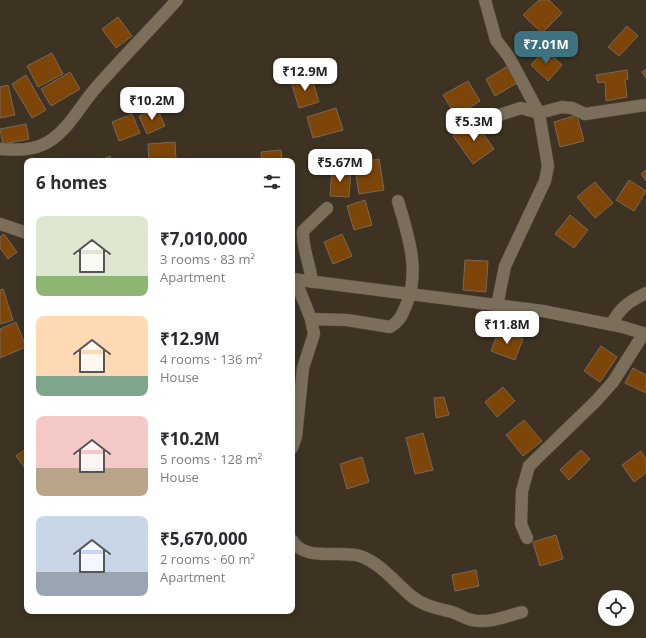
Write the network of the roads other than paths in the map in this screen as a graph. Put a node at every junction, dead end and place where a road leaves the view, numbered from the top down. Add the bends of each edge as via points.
1 (177, 0) edge
2 (485, 0) edge
3 (646, 105) edge
4 (539, 113) junction
5 (487, 119) dead end
6 (0, 149) edge
7 (398, 201) dead end
8 (327, 208) dead end
9 (0, 224) edge
10 (24, 232) edge
11 (295, 279) edge
12 (312, 282) junction
13 (295, 283) edge
14 (646, 293) edge
15 (410, 295) junction
16 (497, 306) junction
17 (311, 319) junction
18 (612, 324) junction
19 (645, 334) edge
20 (297, 380) edge
21 (295, 440) edge
22 (527, 538) dead end
23 (295, 546) edge
24 (522, 612) dead end

1 - 6 street via 95,89 60,134 34,148
2 - 4 street via 496,40 509,57
3 - 4 street via 585,114 562,107
4 - 5 street via 521,108
4 - 16 street via 548,166 545,181 505,266
7 - 15 street via 412,254 414,273
8 - 12 street via 303,230 302,244 311,267
9 - 10 street
11 - 12 street
12 - 15 street
13 - 17 street
14 - 18 street via 624,306
15 - 16 street
15 - 17 street via 400,321 390,327 347,320
16 - 18 street via 543,311
17 - 20 street via 314,334
18 - 19 street
19 - 22 street via 613,382 529,466 522,491 521,524
20 - 21 street
23 - 24 street via 305,552 359,556 374,563 426,606 453,612 472,620 494,620

